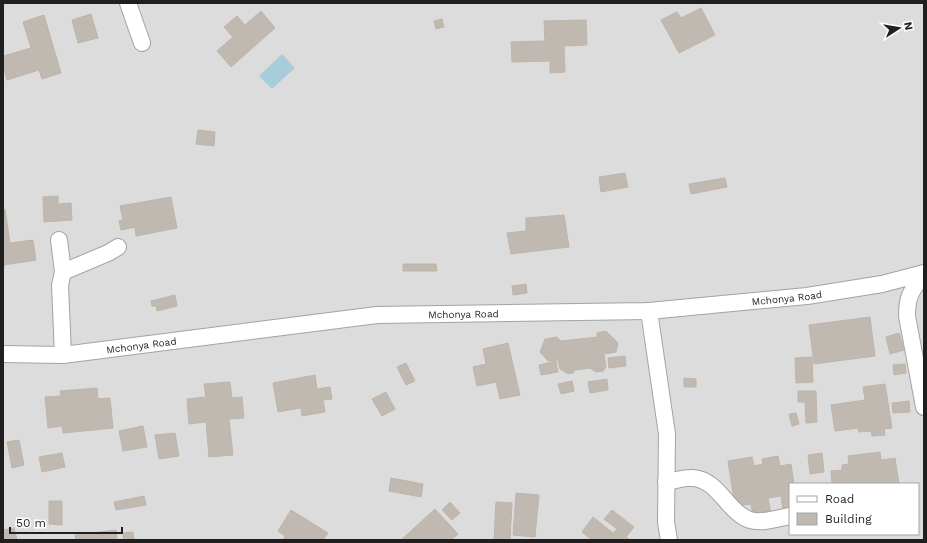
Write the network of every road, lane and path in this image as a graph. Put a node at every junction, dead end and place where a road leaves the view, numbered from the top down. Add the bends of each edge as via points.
1 (128, 3) edge
2 (142, 43) dead end
3 (59, 240) dead end
4 (118, 247) dead end
5 (63, 272) junction
6 (924, 273) edge
7 (649, 312) junction
8 (3, 354) edge
9 (63, 355) junction
10 (924, 407) edge
11 (666, 482) junction
12 (789, 516) edge
13 (669, 540) edge

1 - 2 street
3 - 5 street
4 - 5 street via 108,254
5 - 9 street via 60,285
6 - 7 street, Mchonya Road via 882,284 807,296
6 - 10 street via 908,296 906,304
7 - 9 street, Mchonya Road via 377,315
7 - 11 street via 667,434
8 - 9 street, Mchonya Road
11 - 12 street via 688,478 705,482 734,510 751,521
11 - 13 street via 666,522

